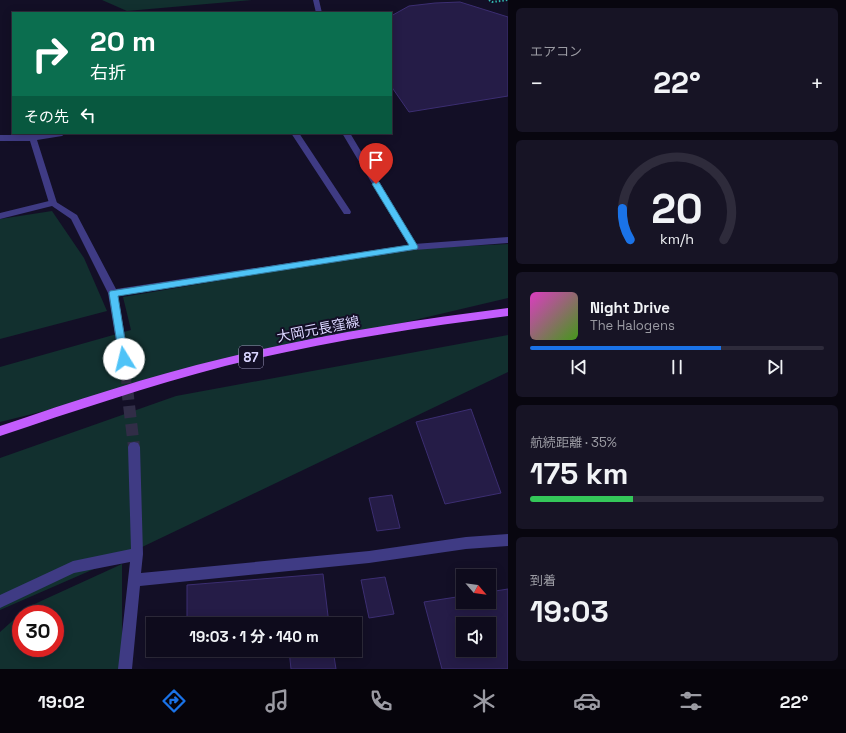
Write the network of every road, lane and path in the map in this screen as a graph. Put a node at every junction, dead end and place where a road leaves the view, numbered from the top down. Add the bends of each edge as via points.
1 (316, 0) edge
2 (489, 0) edge
3 (508, 0) edge
4 (319, 12) edge
5 (56, 134) edge
6 (296, 134) edge
7 (347, 134) edge
8 (0, 138) edge
9 (33, 138) junction
10 (53, 202) junction
11 (347, 212) dead end
12 (0, 216) edge
13 (508, 240) edge
14 (414, 247) junction
15 (113, 293) junction
16 (508, 312) edge
17 (124, 359) tunnel mouth
18 (0, 431) edge
19 (134, 447) tunnel mouth
20 (508, 540) edge
21 (137, 554) junction
22 (135, 580) junction
23 (0, 602) edge
24 (125, 669) edge

1 - 4 street
2 - 3 path
5 - 9 street
6 - 11 street
7 - 14 street
8 - 9 street
9 - 10 street
10 - 12 street
10 - 15 street via 74,216
13 - 14 street
14 - 15 street
15 - 17 street
16 - 18 main road, 大岡元長窪線 / 87 via 334,339 227,362 153,382
19 - 21 street
20 - 22 street via 369,557
21 - 22 street
21 - 23 street via 73,568
22 - 24 street

